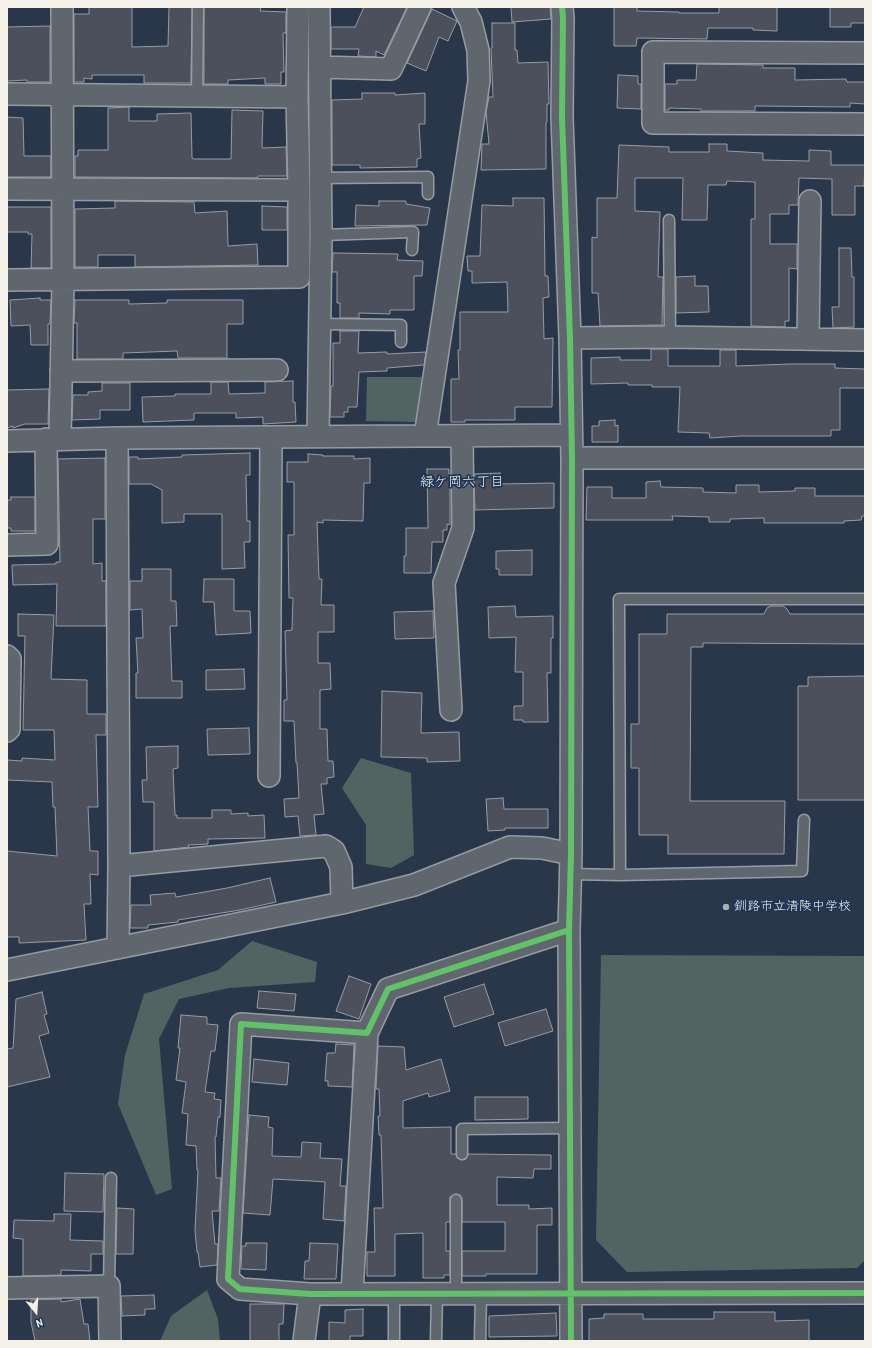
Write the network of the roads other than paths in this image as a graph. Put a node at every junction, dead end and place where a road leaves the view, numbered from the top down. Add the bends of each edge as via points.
1 (62, 7) edge
2 (198, 7) edge
3 (298, 7) edge
4 (319, 7) edge
5 (420, 7) edge
6 (463, 7) edge
7 (562, 7) edge
8 (865, 53) edge
9 (320, 67) junction
10 (7, 94) edge
11 (62, 94) junction
12 (197, 96) junction
13 (297, 97) junction
14 (865, 124) edge
15 (320, 178) junction
16 (7, 189) edge
17 (62, 189) junction
18 (299, 190) junction
19 (428, 194) dead end
20 (810, 201) dead end
21 (669, 220) dead end
22 (321, 235) junction
23 (412, 250) dead end
24 (7, 280) edge
25 (63, 280) junction
26 (319, 324) junction
27 (670, 337) junction
28 (570, 338) junction
29 (808, 339) junction
30 (865, 340) edge
31 (401, 342) dead end
32 (277, 370) dead end
33 (61, 371) junction
34 (570, 435) junction
35 (318, 436) junction
36 (425, 436) junction
37 (462, 436) junction
38 (271, 437) junction
39 (117, 438) junction
40 (53, 439) junction
41 (7, 441) edge
42 (572, 458) junction
43 (865, 458) edge
44 (7, 545) edge
45 (865, 599) edge
46 (7, 656) edge
47 (451, 710) dead end
48 (7, 731) edge
49 (269, 776) dead end
50 (804, 820) dead end
51 (571, 854) junction
52 (119, 866) junction
53 (571, 874) junction
54 (620, 875) junction
55 (342, 903) junction
56 (569, 930) junction
57 (118, 948) junction
58 (7, 970) edge
59 (367, 1033) junction
60 (570, 1128) junction
61 (462, 1154) dead end
62 (111, 1178) dead end
63 (456, 1200) dead end
64 (108, 1286) junction
65 (7, 1288) edge
66 (352, 1293) junction
67 (394, 1293) junction
68 (447, 1293) junction
69 (481, 1293) junction
70 (571, 1293) junction
71 (865, 1293) edge
72 (310, 1294) junction
73 (110, 1341) edge
74 (304, 1341) edge
75 (394, 1341) edge
76 (436, 1341) edge
77 (480, 1341) edge
78 (571, 1341) edge

1 - 11 street
2 - 12 lane
3 - 13 street
4 - 9 street
5 - 9 street via 391,69
6 - 36 street via 471,22 478,50 480,81
7 - 28 street via 562,117
8 - 14 street via 653,52 653,123
9 - 15 street
10 - 11 street
11 - 12 street
11 - 17 street
12 - 13 street
13 - 18 street
15 - 19 lane via 428,177
15 - 22 street
16 - 17 street
17 - 18 street
17 - 25 street
18 - 25 street via 299,277
20 - 29 street
21 - 27 lane
22 - 23 lane via 413,232
22 - 26 street
24 - 25 street
25 - 33 street
26 - 31 lane via 401,325
26 - 35 street
27 - 28 street
27 - 29 street
28 - 34 street
29 - 30 street
32 - 33 street
33 - 40 street
34 - 37 street
34 - 42 street
35 - 36 street
35 - 38 street
36 - 37 street
37 - 47 street via 463,528 444,583
38 - 39 street
38 - 49 street
39 - 40 street
39 - 52 street
40 - 41 street
40 - 44 street via 46,544
42 - 43 street
42 - 51 street
45 - 54 lane via 619,599
46 - 48 street via 10,659
50 - 54 lane via 802,871
51 - 53 street
51 - 55 street via 542,848 510,848 414,885
52 - 55 street via 326,846 334,851 341,867
52 - 57 street
53 - 54 lane
53 - 56 street
55 - 57 street
56 - 59 street via 388,989
56 - 60 street
57 - 58 street
59 - 66 street
59 - 72 street via 241,1024 228,1279 240,1289
60 - 61 lane via 462,1129
60 - 70 street
62 - 64 lane
63 - 68 lane
64 - 65 street
64 - 73 street
66 - 67 street
66 - 72 street
67 - 68 street
67 - 75 lane
68 - 69 street
68 - 76 lane
69 - 70 street
69 - 77 lane
70 - 71 street
70 - 78 street
72 - 74 street

